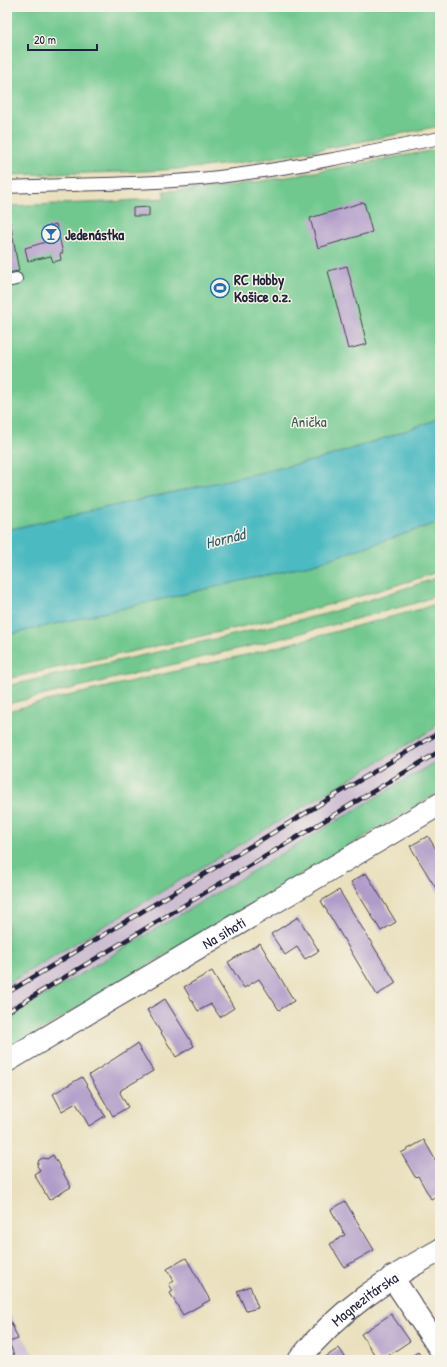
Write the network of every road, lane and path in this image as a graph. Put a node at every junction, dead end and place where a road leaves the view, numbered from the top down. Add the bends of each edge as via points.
1 (440, 138) edge
2 (7, 187) edge
3 (440, 804) edge
4 (7, 1061) edge
5 (440, 1250) edge
6 (392, 1277) junction
7 (440, 1349) edge
8 (299, 1360) edge

1 - 2 lane via 280,169 218,177 157,182
3 - 4 street, Na sihoti
5 - 6 street, Magnezitárska
6 - 7 street
6 - 8 street, Magnezitárska via 337,1319

